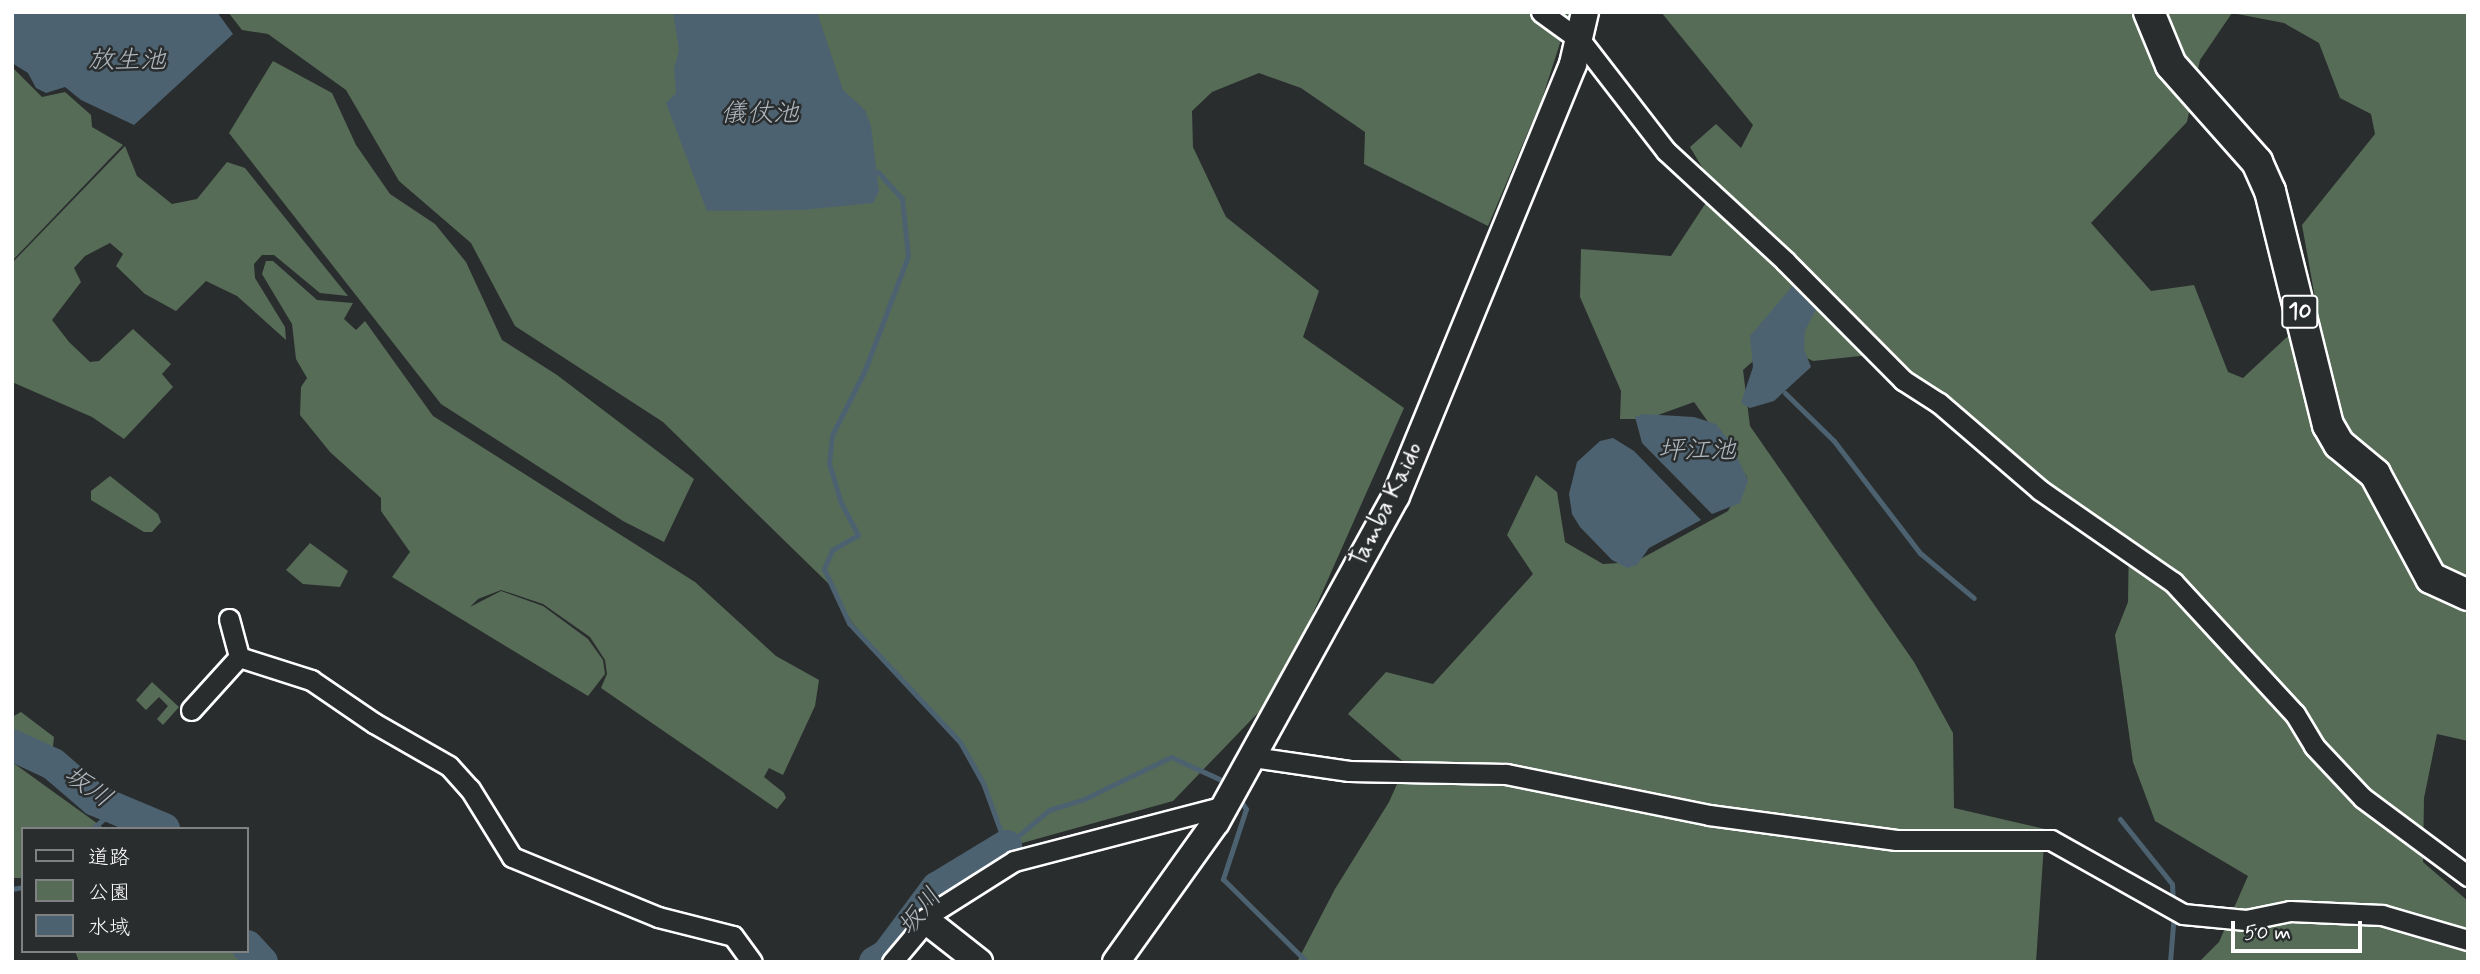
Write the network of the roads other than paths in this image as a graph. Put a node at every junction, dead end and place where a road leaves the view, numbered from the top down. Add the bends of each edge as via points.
1 (1541, 12) edge
2 (1585, 12) edge
3 (2149, 12) edge
4 (1581, 41) junction
5 (2468, 595) edge
6 (229, 619) dead end
7 (239, 657) junction
8 (191, 710) dead end
9 (1252, 757) junction
10 (1225, 806) junction
11 (2468, 876) edge
12 (928, 922) junction
13 (2468, 940) edge
14 (752, 962) edge
15 (892, 962) edge
16 (979, 962) edge
17 (1116, 962) edge

1 - 4 street
2 - 4 street, Tamba Kaido
3 - 5 main road, 10 via 2171,65 2257,162 2270,191 2328,425 2339,444 2375,474 2431,578
4 - 9 street, Tamba Kaido via 1396,496
4 - 11 street via 1667,151 1785,261 1867,346 2040,490 2173,582 2295,714 2314,746 2363,798
6 - 7 street
7 - 8 street
7 - 14 street via 311,680 374,723 432,753 470,789 512,857 530,868 658,917 733,936
9 - 10 street, Tamba Kaido
9 - 13 street via 1349,771 1506,774 1709,815 1896,840 2051,840 2183,914 2246,920 2290,911 2382,915
10 - 12 street via 1014,861 935,911
10 - 17 street, Tamba Kaido
12 - 15 street
12 - 16 street

